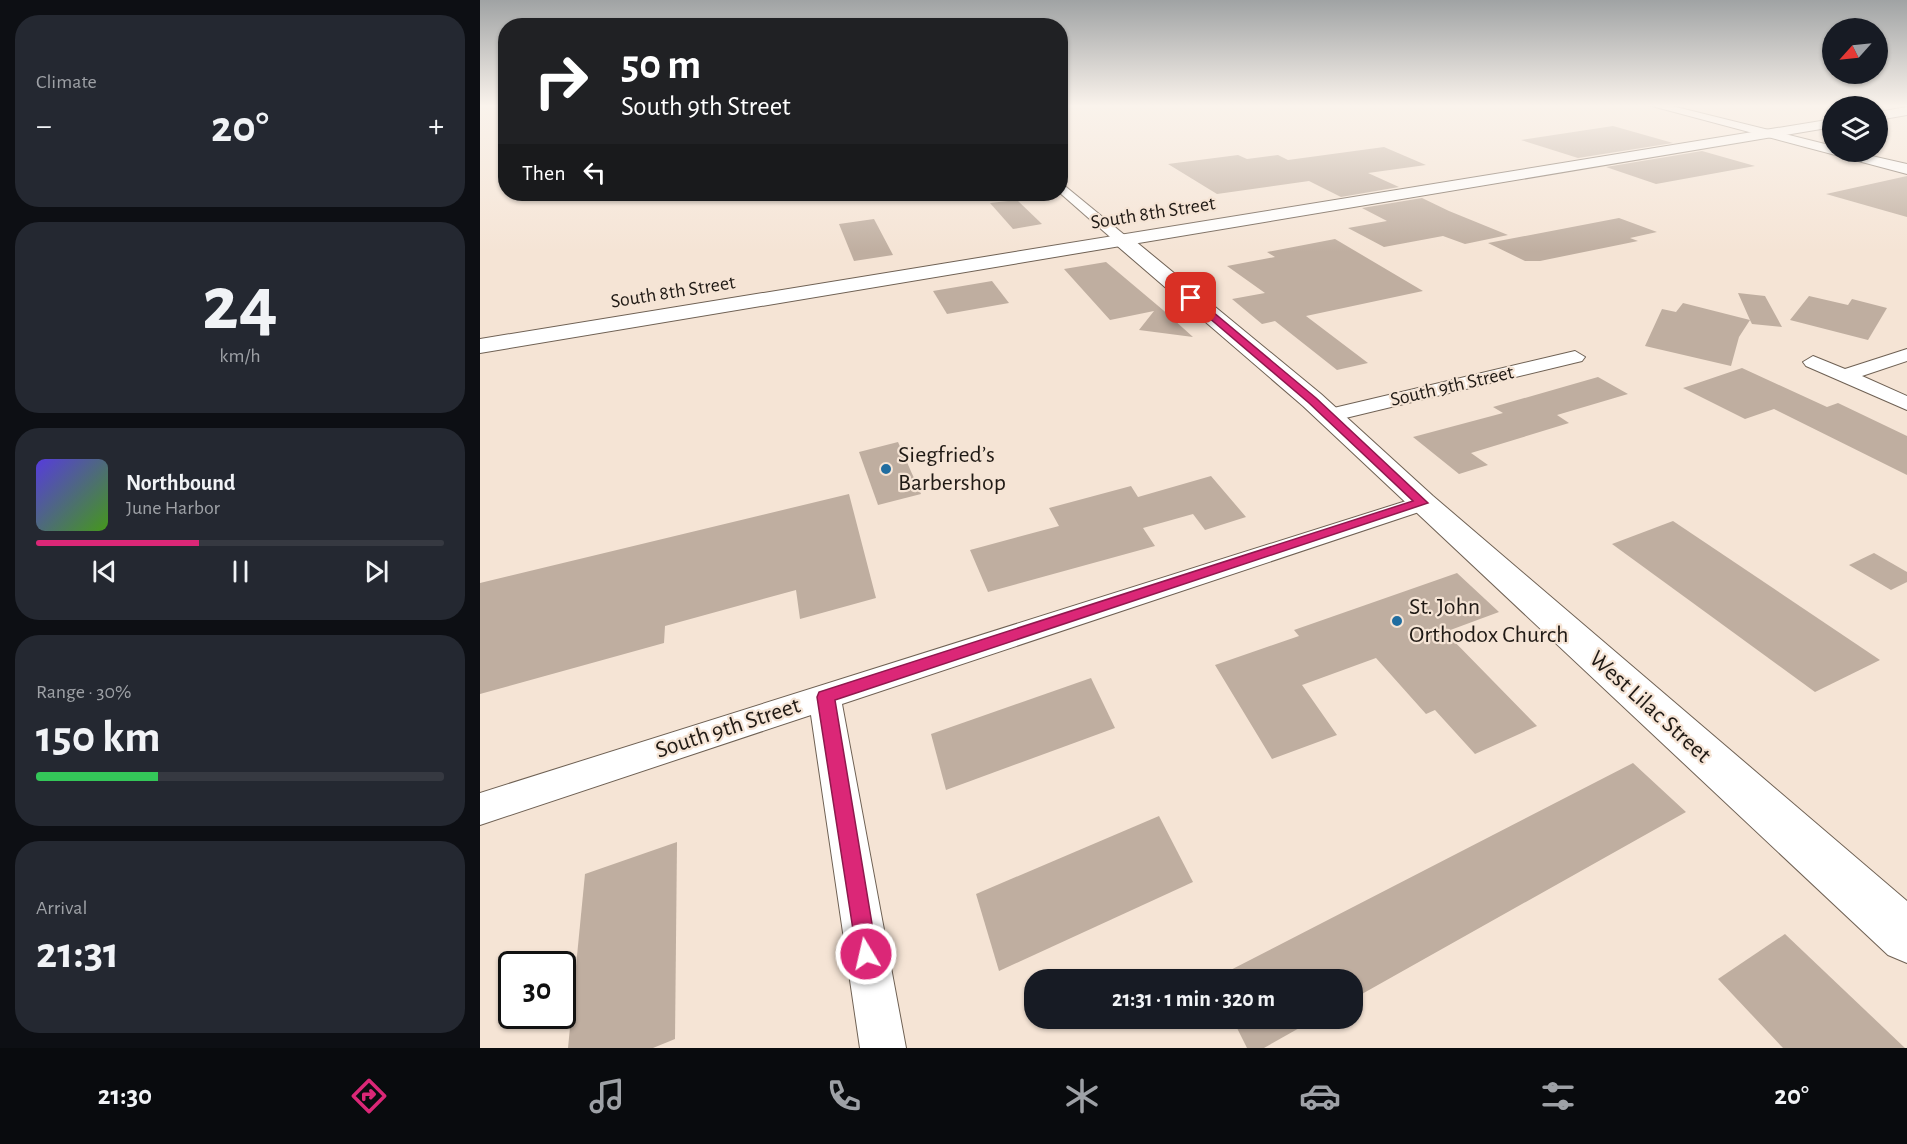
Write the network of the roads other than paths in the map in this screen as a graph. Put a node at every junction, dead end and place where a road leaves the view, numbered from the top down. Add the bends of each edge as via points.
1 (1647, 154) edge
2 (1879, 162) edge
3 (1907, 169) edge
4 (1068, 193) edge
5 (1122, 240) junction
6 (480, 346) edge
7 (1907, 355) edge
8 (1575, 357) dead end
9 (1813, 362) dead end
10 (1843, 376) junction
11 (1907, 404) edge
12 (1329, 416) junction
13 (1422, 503) junction
14 (825, 697) junction
15 (480, 809) edge
16 (1907, 936) edge
17 (883, 1048) edge

1 - 5 main road, South 8th Street
2 - 3 main road
4 - 5 street
5 - 6 main road, South 8th Street
5 - 12 main road, West Lilac Street
7 - 10 street
8 - 12 street, South 9th Street
9 - 10 street
10 - 11 street
12 - 13 main road, West Lilac Street
13 - 14 street, South 9th Street
13 - 16 main road, West Lilac Street
14 - 15 street, South 9th Street
14 - 17 street

